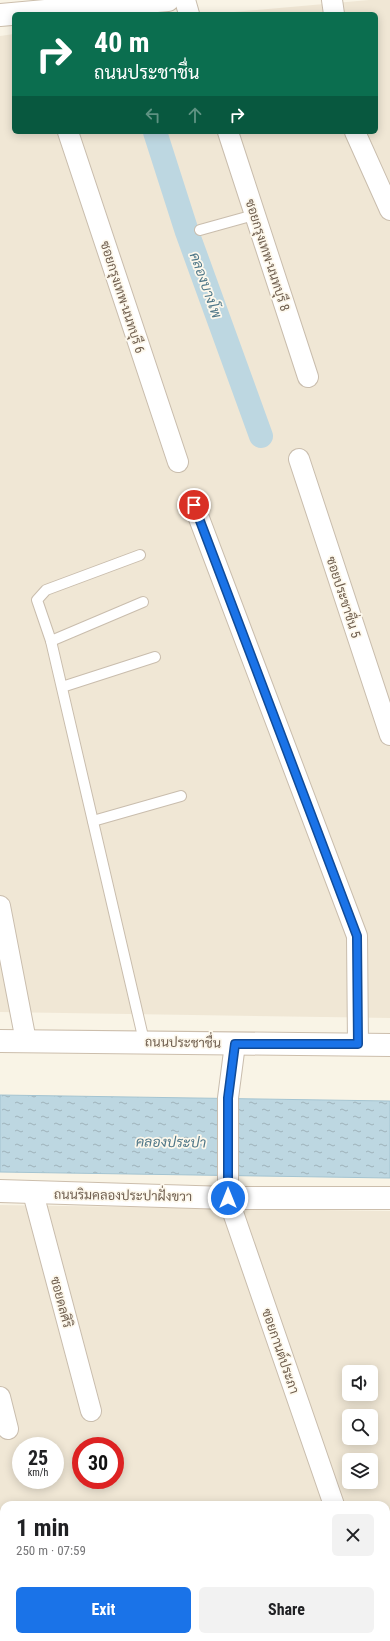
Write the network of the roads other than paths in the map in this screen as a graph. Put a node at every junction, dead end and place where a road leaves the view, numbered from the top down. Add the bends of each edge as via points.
1 (168, 0) edge
2 (185, 0) edge
3 (332, 0) edge
4 (40, 12) edge
5 (188, 12) edge
6 (334, 12) edge
7 (12, 14) edge
8 (0, 15) edge
9 (69, 134) edge
10 (229, 134) edge
11 (356, 134) edge
12 (390, 210) edge
13 (254, 215) junction
14 (200, 230) dead end
15 (308, 378) dead end
16 (299, 459) dead end
17 (178, 462) dead end
18 (194, 505) dead end
19 (140, 555) dead end
20 (142, 602) dead end
21 (51, 641) junction
22 (155, 657) dead end
23 (62, 687) junction
24 (390, 735) edge
25 (181, 796) dead end
26 (93, 821) junction
27 (0, 906) edge
28 (0, 1040) edge
29 (26, 1041) junction
30 (144, 1041) junction
31 (235, 1044) junction
32 (358, 1044) junction
33 (390, 1045) edge
34 (228, 1187) junction
35 (0, 1192) edge
36 (32, 1193) junction
37 (390, 1198) edge
38 (0, 1397) edge
39 (91, 1411) dead end
40 (8, 1429) dead end
41 (333, 1501) edge

1 - 4 main road
2 - 5 street
3 - 6 street
7 - 8 main road
9 - 17 street, ซอยกรุงเทพ-นนทบุรี 6
10 - 13 street, ซอยกรุงเทพ-นนทบุรี 8
11 - 12 street
13 - 14 lane
13 - 15 street, ซอยกรุงเทพ-นนทบุรี 8
16 - 24 street, ซอยประชาชื่น 5
18 - 32 street via 357,936
19 - 21 lane via 46,590 39,596 37,600
20 - 21 lane
21 - 23 lane
22 - 23 lane
23 - 26 lane
25 - 26 lane
26 - 30 lane
27 - 29 street
28 - 29 main road, ถนนประชาชื่น
29 - 30 main road, ถนนประชาชื่น
30 - 31 main road, ถนนประชาชื่น
31 - 32 main road, ถนนประชาชื่น
31 - 34 street, ซอยกานต์ประภา via 228,1098
32 - 33 main road, ถนนประชาชื่น
34 - 36 main road, ถนนริมคลองประปาฝั่งขวา
34 - 37 main road, ถนนริมคลองประปาฝั่งขวา
34 - 41 street, ซอยกานต์ประภา
35 - 36 main road, ถนนริมคลองประปาฝั่งขวา
36 - 39 street, ซอยดลศิริ
38 - 40 street

